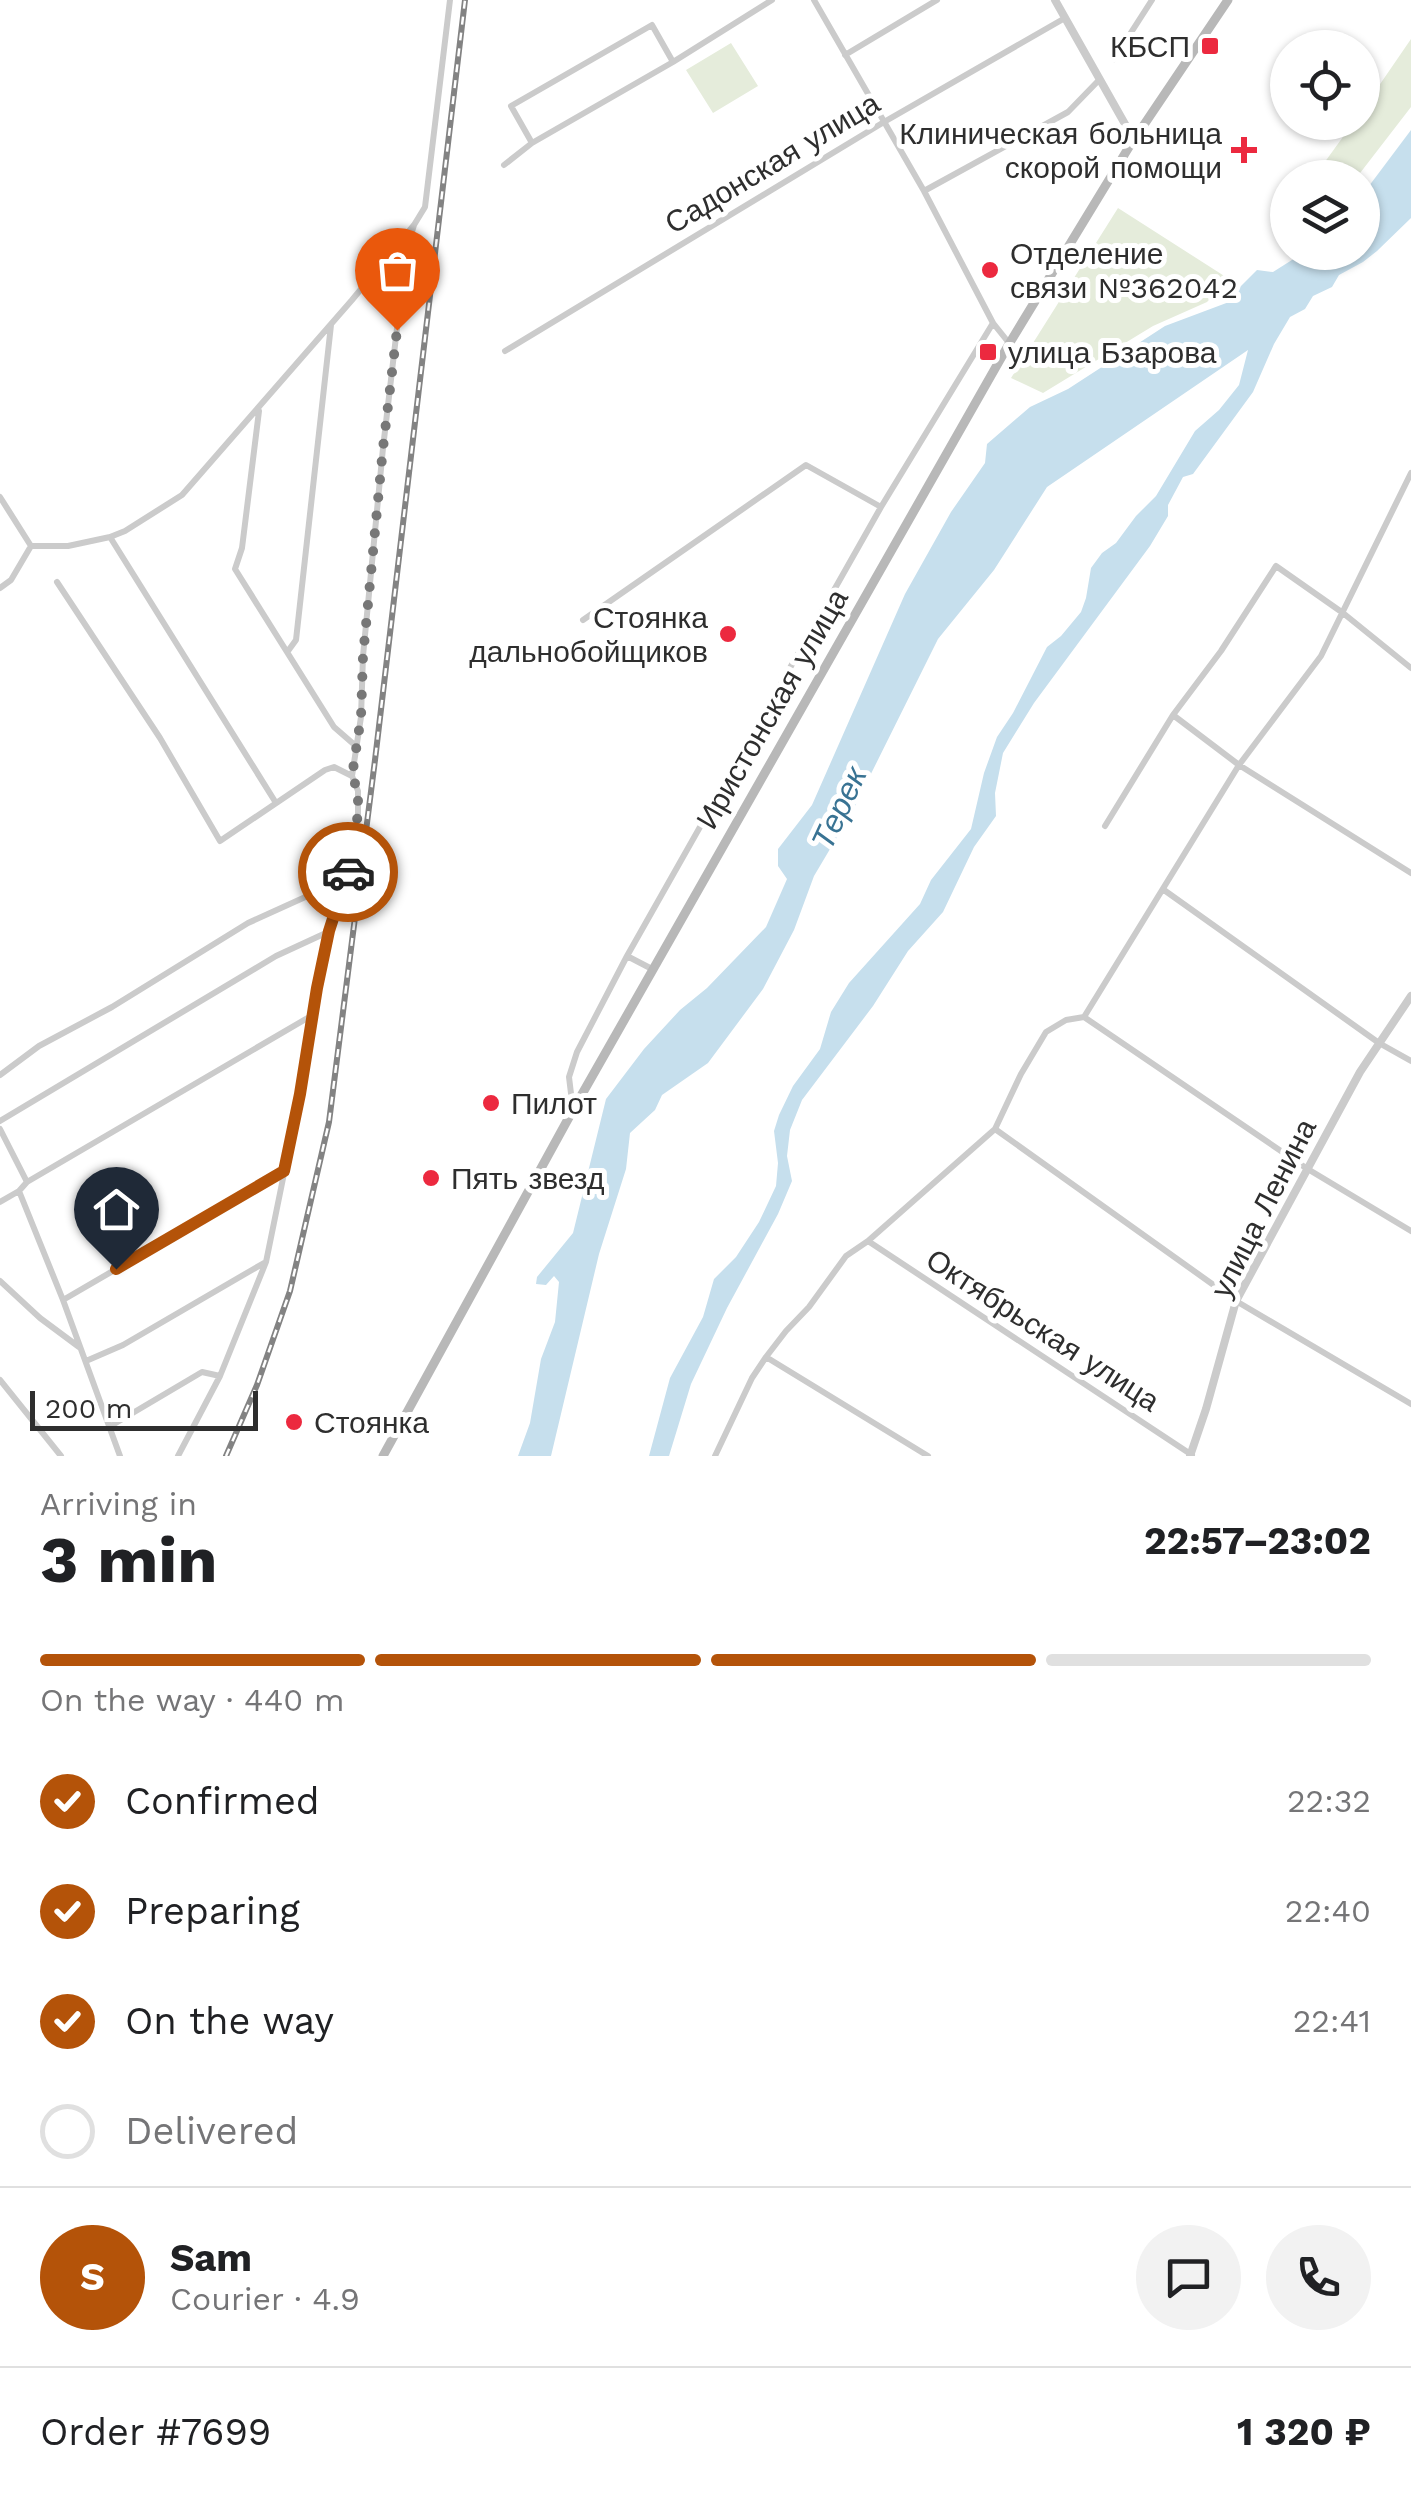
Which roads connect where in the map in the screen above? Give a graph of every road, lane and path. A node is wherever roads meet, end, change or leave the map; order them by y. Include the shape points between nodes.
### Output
1 (450, 0) edge
2 (772, 0) edge
3 (814, 0) edge
4 (937, 0) edge
5 (1054, 0) edge
6 (1152, 0) edge
7 (1228, 0) edge
8 (1065, 18) junction
9 (845, 55) junction
10 (1114, 59) dead end
11 (672, 62) junction
12 (1100, 79) junction
13 (884, 122) junction
14 (1134, 140) junction
15 (532, 143) junction
16 (504, 165) dead end
17 (924, 191) junction
18 (414, 225) junction
19 (993, 323) junction
20 (332, 324) junction
21 (1010, 344) junction
22 (505, 351) dead end
23 (259, 410) junction
24 (1411, 474) edge
25 (0, 497) edge
26 (880, 507) junction
27 (110, 537) junction
28 (31, 546) junction
29 (57, 582) dead end
30 (0, 588) edge
31 (1343, 612) junction
32 (583, 620) dead end
33 (288, 651) junction
34 (1411, 668) edge
35 (1173, 715) junction
36 (357, 748) junction
37 (1239, 765) junction
38 (352, 776) junction
39 (276, 804) junction
40 (1105, 826) dead end
41 (1411, 874) edge
42 (346, 879) junction
43 (1164, 890) junction
44 (329, 931) junction
45 (626, 956) junction
46 (652, 969) junction
47 (1411, 996) edge
48 (311, 1016) junction
49 (1084, 1017) junction
50 (1379, 1043) junction
51 (1411, 1061) edge
52 (0, 1075) edge
53 (573, 1110) junction
54 (0, 1125) edge
55 (995, 1129) junction
56 (1306, 1168) junction
57 (284, 1171) junction
58 (27, 1182) junction
59 (20, 1192) junction
60 (0, 1202) edge
61 (1411, 1232) edge
62 (868, 1241) junction
63 (266, 1262) junction
64 (0, 1282) edge
65 (63, 1300) junction
66 (1236, 1302) junction
67 (80, 1347) junction
68 (766, 1357) junction
69 (86, 1362) junction
70 (220, 1376) junction
71 (0, 1380) edge
72 (1411, 1404) edge
73 (110, 1427) junction
74 (1191, 1455) edge
75 (62, 1456) edge
76 (120, 1456) edge
77 (178, 1456) edge
78 (384, 1456) edge
79 (715, 1456) edge
80 (928, 1456) edge

1 - 18 street via 425,206
2 - 11 street
3 - 9 street
4 - 9 street
5 - 8 street
6 - 10 street
7 - 14 main road, Иристонская улица
8 - 12 street
8 - 13 street, Садонская улица
9 - 13 street
11 - 15 street
11 - 15 street via 652,25 624,40 511,106
12 - 14 street
12 - 17 street via 1068,112
13 - 17 street
13 - 22 street, Садонская улица
14 - 21 main road, Иристонская улица
15 - 16 street
17 - 19 street
18 - 20 street
18 - 36 street via 383,448
19 - 21 street
19 - 26 street
20 - 23 street
20 - 33 street via 296,640
21 - 46 main road, Иристонская улица
23 - 27 street via 182,495
23 - 33 street via 235,569
24 - 31 street
25 - 28 street
26 - 32 street via 806,465
26 - 45 street
27 - 28 street
27 - 39 street
28 - 30 street
29 - 39 street via 220,841
31 - 34 street
31 - 35 street via 1276,566
31 - 37 street via 1321,656
33 - 36 street via 334,727
35 - 37 street
35 - 40 street
36 - 38 street
37 - 41 street
37 - 43 street
38 - 39 street via 325,770
38 - 42 street via 358,814
42 - 44 street
42 - 52 street via 248,923
43 - 49 street
43 - 50 street
44 - 48 street
44 - 54 street via 276,956
45 - 46 street
45 - 53 street via 577,1052 570,1078
46 - 53 main road, Иристонская улица
47 - 50 street, улица Ленина
48 - 57 street
48 - 58 street
49 - 55 street via 1046,1032
49 - 56 street
50 - 51 street
50 - 56 street, улица Ленина
53 - 78 main road, Иристонская улица
54 - 58 street
55 - 62 street
55 - 66 street
56 - 61 street
56 - 66 street, улица Ленина
57 - 63 street
57 - 65 street
58 - 59 street
59 - 60 street
59 - 65 street
62 - 68 street via 846,1256
62 - 74 street, Октябрьская улица
63 - 69 street
63 - 70 street
64 - 67 street
65 - 67 street
66 - 72 street
66 - 74 street, улица Ленина
67 - 69 street
68 - 79 street
68 - 80 street
69 - 73 street
70 - 73 street via 202,1372
70 - 77 street
71 - 75 street
73 - 76 street

